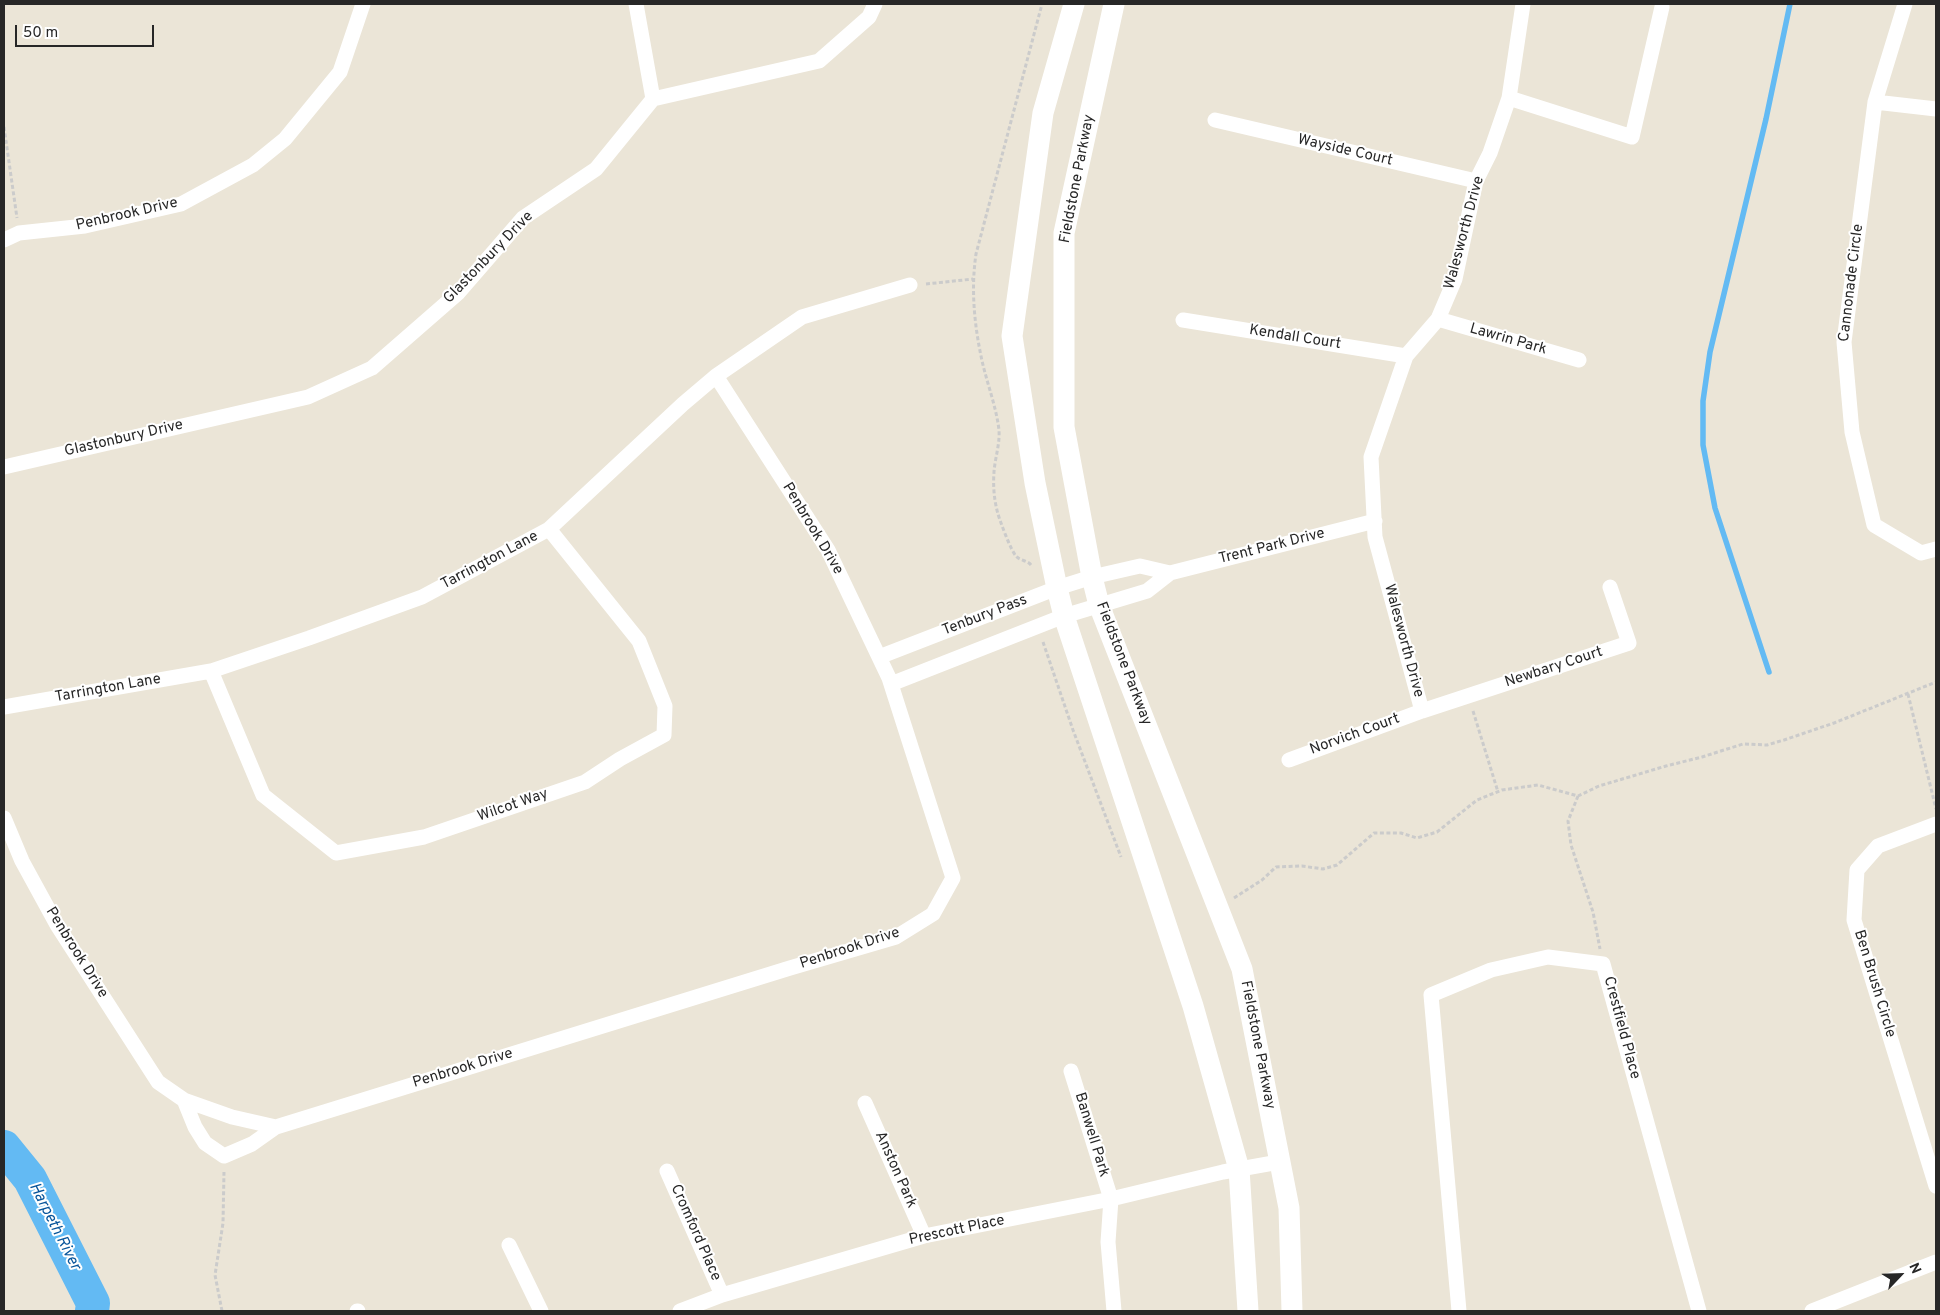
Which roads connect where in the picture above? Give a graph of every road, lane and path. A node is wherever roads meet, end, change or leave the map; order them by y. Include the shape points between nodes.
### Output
1 (364, 4) edge
2 (636, 4) edge
3 (875, 4) edge
4 (1074, 4) edge
5 (1114, 4) edge
6 (1523, 4) edge
7 (1905, 4) edge
8 (1662, 7) dead end
9 (653, 98) junction
10 (1509, 98) junction
11 (1875, 102) junction
12 (1936, 110) edge
13 (1215, 120) dead end
14 (4, 127) edge
15 (1476, 182) junction
16 (19, 233) junction
17 (4, 240) edge
18 (972, 279) dead end
19 (910, 285) joint
20 (1183, 320) dead end
21 (1438, 320) junction
22 (1406, 356) junction
23 (1579, 360) dead end
24 (716, 376) junction
25 (4, 467) edge
26 (1375, 521) junction
27 (549, 529) junction
28 (1936, 549) edge
29 (1170, 573) junction
30 (1092, 577) junction
31 (1610, 587) dead end
32 (1056, 588) junction
33 (1099, 605) junction
34 (1064, 616) junction
35 (879, 657) junction
36 (211, 671) junction
37 (1936, 682) edge
38 (890, 684) junction
39 (1908, 694) junction
40 (1469, 696) junction
41 (4, 707) edge
42 (1422, 711) junction
43 (1289, 760) dead end
44 (1498, 792) junction
45 (1578, 796) junction
46 (1936, 809) edge
47 (4, 818) edge
48 (1936, 824) edge
49 (1230, 900) dead end
50 (1603, 964) junction
51 (1072, 1071) dead end
52 (184, 1100) junction
53 (865, 1103) dead end
54 (276, 1127) junction
55 (224, 1156) junction
56 (1279, 1162) junction
57 (1238, 1169) junction
58 (667, 1171) dead end
59 (1936, 1186) edge
60 (1111, 1199) junction
61 (924, 1236) junction
62 (510, 1245) dead end
63 (1936, 1262) edge
64 (722, 1295) junction
65 (222, 1311) edge
66 (541, 1311) edge
67 (680, 1311) edge
68 (1114, 1311) edge
69 (1248, 1311) edge
70 (1292, 1311) edge
71 (1459, 1311) edge
72 (1698, 1311) edge
73 (1812, 1311) edge

1 - 16 street, Penbrook Drive via 340,72 285,139 253,165 181,204 84,226
2 - 9 street
3 - 9 street via 869,18 819,61
4 - 32 street via 1043,113 1012,336 1035,483
5 - 30 street, Fieldstone Parkway via 1064,233 1064,427
6 - 10 street, Walesworth Drive
7 - 11 street, Cannonade Circle
8 - 10 street via 1632,138
9 - 25 street, Glastonbury Drive via 596,169 524,218 458,293 372,368 308,397
10 - 15 street, Walesworth Drive
11 - 12 street
11 - 28 street, Cannonade Circle via 1844,342 1852,432 1874,525 1921,553
13 - 15 street, Wayside Court
14 - 16 path
15 - 21 street, Walesworth Drive via 1455,279
16 - 17 street, Penbrook Drive
18 - 19 path
19 - 24 street, Tarrington Lane via 802,317
20 - 22 street, Kendall Court
21 - 22 street, Walesworth Drive
21 - 23 street, Lawrin Park
22 - 26 street, Walesworth Drive via 1371,457
24 - 27 street, Tarrington Lane
24 - 35 street, Penbrook Drive via 828,550
26 - 29 street, Trent Park Drive
26 - 42 street, Walesworth Drive via 1375,537
27 - 36 street, Tarrington Lane via 422,597
27 - 36 street, Wilcot Way via 639,641 665,706 664,735 620,758 585,782 424,837 336,853 263,795
29 - 30 street, Trent Park Drive via 1140,566
29 - 33 street, Trent Park Drive via 1147,591
30 - 32 street, Tenbury Pass
30 - 33 street, Fieldstone Parkway
31 - 40 street, Newbary Court via 1629,643
32 - 34 street
32 - 35 street, Tenbury Pass
33 - 34 street, Tenbury Pass
33 - 56 street, Fieldstone Parkway via 1242,969
34 - 38 street, Tenbury Pass
34 - 57 street via 1193,1006
35 - 38 street, Penbrook Drive
36 - 41 street, Tarrington Lane
37 - 39 path
38 - 54 street, Penbrook Drive via 953,878 933,914 896,937
39 - 45 path via 1784,740 1767,745 1743,744 1599,786
39 - 46 path
40 - 42 street, Newbary Court
40 - 44 path
42 - 43 street, Norvich Court
44 - 45 path via 1538,785
44 - 49 path via 1477,800 1437,832 1417,838 1401,833 1374,832 1337,864 1323,869 1276,866 1262,880
45 - 50 path via 1568,821 1571,844 1593,912
47 - 52 street, Penbrook Drive via 22,861 57,924 158,1082
48 - 59 street, Ben Brush Circle via 1878,846 1858,870 1854,920
50 - 71 street, Crestfield Place via 1548,958 1491,970 1431,994
50 - 72 street, Crestfield Place
51 - 60 street, Banwell Park
52 - 54 street, Penbrook Drive via 232,1118
52 - 55 street via 205,1143
53 - 61 street, Anston Park
54 - 55 street, Penbrook Drive via 252,1144
55 - 65 path via 223,1222 215,1275
56 - 57 street, Prescott Place
56 - 70 street, Fieldstone Parkway via 1288,1208
57 - 60 street, Prescott Place
57 - 69 street
58 - 64 street, Cromford Place
60 - 61 street, Prescott Place
60 - 68 street via 1108,1242
61 - 64 street, Prescott Place
62 - 66 street
63 - 73 street
64 - 67 street, Prescott Place

